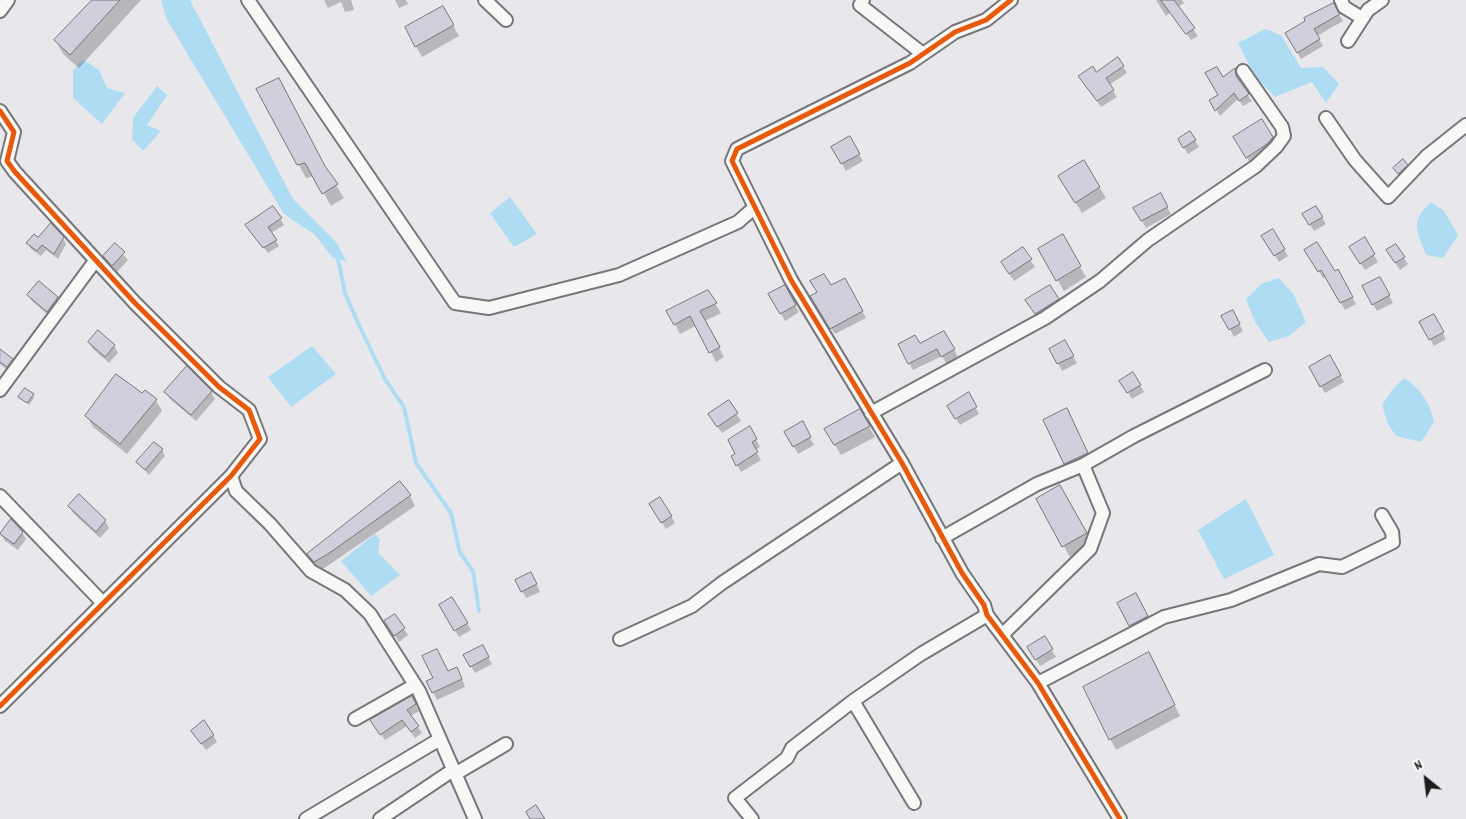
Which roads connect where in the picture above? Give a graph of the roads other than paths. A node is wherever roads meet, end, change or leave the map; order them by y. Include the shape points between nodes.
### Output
1 (8, 0) edge
2 (248, 0) edge
3 (485, 0) edge
4 (863, 0) edge
5 (1011, 0) edge
6 (1341, 0) edge
7 (1382, 0) edge
8 (0, 11) edge
9 (1362, 18) junction
10 (506, 20) dead end
11 (1348, 41) dead end
12 (923, 54) junction
13 (1243, 71) dead end
14 (0, 111) edge
15 (1326, 118) dead end
16 (1466, 125) edge
17 (755, 207) junction
18 (95, 260) junction
19 (1265, 370) dead end
20 (0, 390) edge
21 (871, 413) junction
22 (902, 463) junction
23 (1083, 465) junction
24 (231, 476) junction
25 (0, 496) edge
26 (1382, 516) dead end
27 (942, 538) junction
28 (102, 602) junction
29 (987, 615) junction
30 (1002, 635) junction
31 (620, 639) dead end
32 (1038, 683) junction
33 (415, 685) junction
34 (853, 701) junction
35 (0, 706) edge
36 (355, 719) dead end
37 (440, 739) junction
38 (506, 744) dead end
39 (454, 772) junction
40 (914, 803) dead end
41 (306, 819) edge
42 (380, 819) edge
43 (475, 819) edge
44 (752, 819) edge
45 (1120, 819) edge

1 - 8 street
2 - 17 street via 455,303 489,308 619,275 738,222
3 - 10 street
4 - 12 street via 860,5
5 - 12 street via 986,20 955,32
6 - 9 street via 1344,7
7 - 9 street
9 - 11 street
12 - 17 street via 737,149 732,161
13 - 21 street via 1282,127 1284,136 1256,166 1148,240 1100,281 1045,318
14 - 18 street via 14,132 7,162
15 - 16 street via 1355,160 1388,197 1427,156
17 - 21 street via 791,280
18 - 20 street
18 - 24 street via 219,388 249,410 260,439
19 - 23 street
21 - 22 street
22 - 27 street
22 - 31 street via 692,606
23 - 27 street via 1037,484
23 - 30 street via 1103,514 1090,549
24 - 28 street
24 - 33 street via 236,491 311,571 345,590 370,614
25 - 28 street
26 - 32 street via 1392,532 1393,542 1342,566 1319,564 1231,600 1164,617
27 - 29 street
28 - 35 street
29 - 30 street
29 - 34 street via 921,654
30 - 32 street
32 - 45 street
33 - 36 street
33 - 37 street
34 - 40 street
34 - 44 street via 792,748 788,758 735,798
37 - 39 street
37 - 41 street
38 - 39 street
39 - 42 street
39 - 43 street

